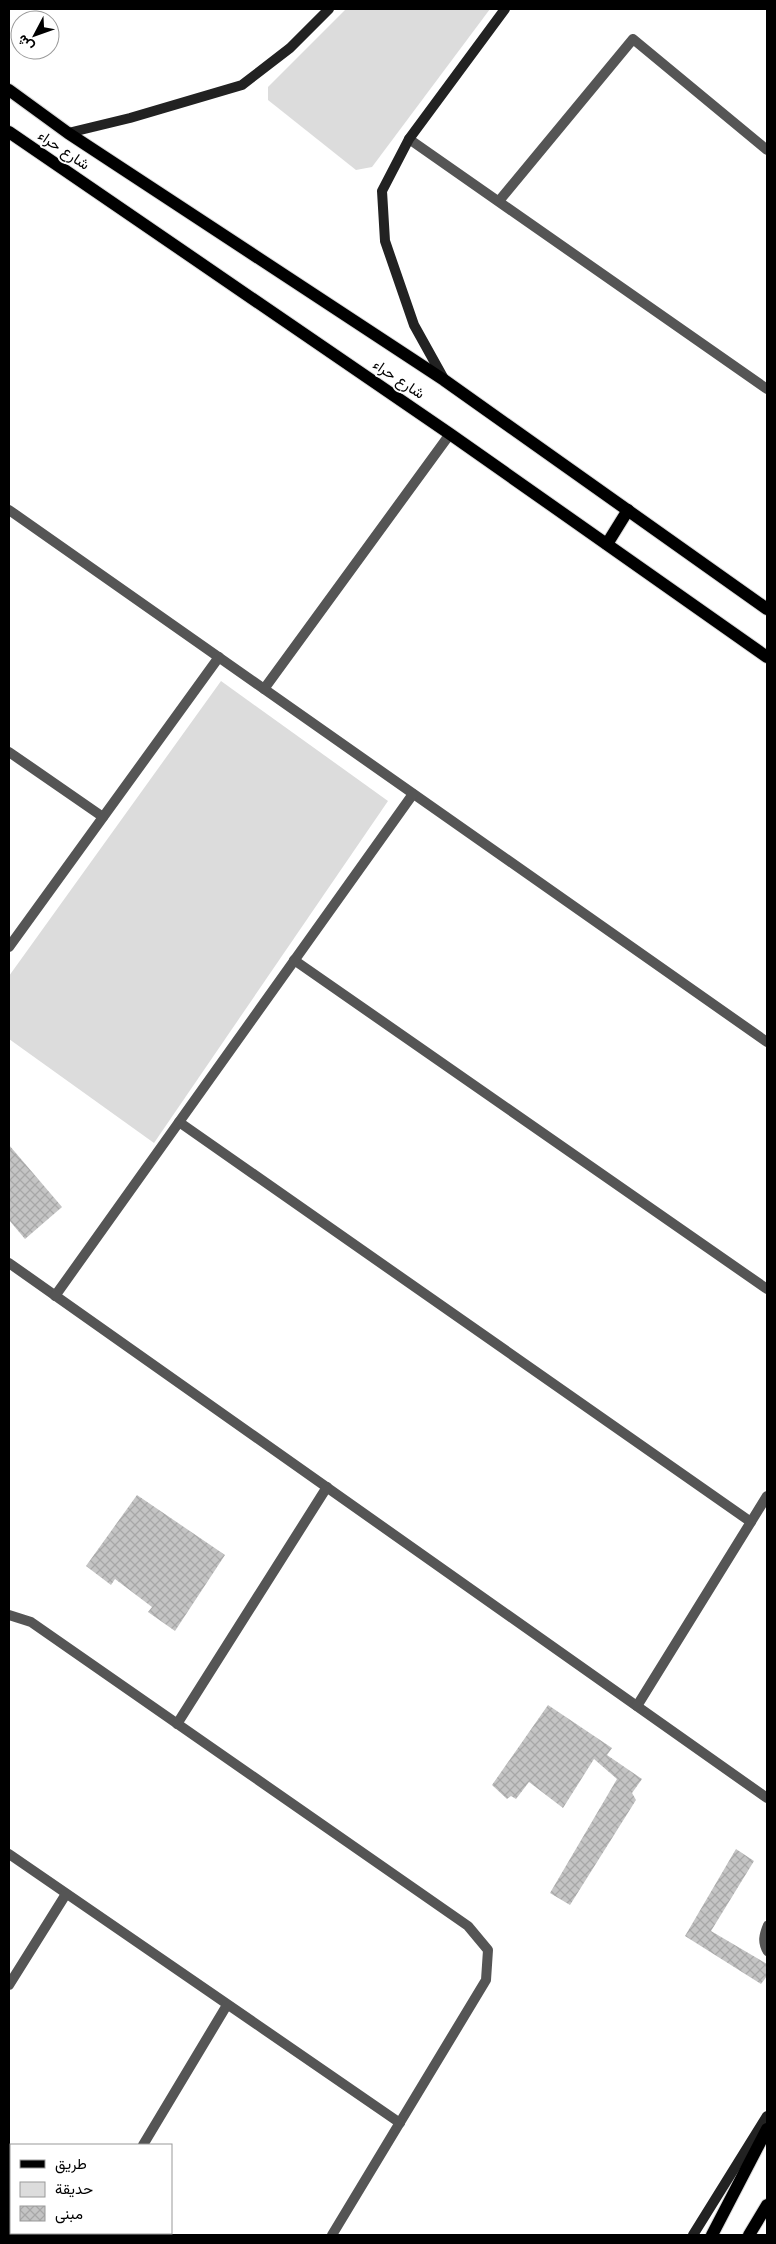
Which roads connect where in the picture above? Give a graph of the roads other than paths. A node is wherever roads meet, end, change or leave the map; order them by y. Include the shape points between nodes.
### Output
1 (329, 9) edge
2 (505, 9) edge
3 (9, 90) edge
4 (9, 132) edge
5 (68, 133) junction
6 (409, 139) junction
7 (767, 150) edge
8 (499, 201) junction
9 (444, 380) junction
10 (767, 389) edge
11 (450, 434) junction
12 (9, 510) edge
13 (628, 510) junction
14 (607, 544) junction
15 (767, 608) edge
16 (218, 657) junction
17 (767, 657) edge
18 (264, 689) junction
19 (9, 752) edge
20 (413, 794) junction
21 (103, 817) junction
22 (9, 947) edge
23 (294, 960) junction
24 (767, 1042) edge
25 (179, 1122) junction
26 (9, 1263) edge
27 (767, 1289) edge
28 (55, 1296) junction
29 (327, 1487) junction
30 (767, 1496) edge
31 (751, 1522) junction
32 (9, 1615) edge
33 (636, 1706) junction
34 (177, 1724) junction
35 (767, 1798) edge
36 (9, 1854) edge
37 (66, 1894) junction
38 (767, 1925) edge
39 (767, 1952) edge
40 (9, 1985) edge
41 (227, 2005) junction
42 (767, 2116) edge
43 (400, 2123) junction
44 (767, 2129) edge
45 (143, 2144) edge
46 (767, 2204) edge
47 (332, 2235) edge
48 (693, 2235) edge
49 (712, 2235) edge
50 (749, 2235) edge

1 - 5 street via 290,48 242,86
2 - 6 street
3 - 5 main road, شارع حراء
4 - 11 main road, شارع حراء
5 - 9 main road, شارع حراء
6 - 8 street
6 - 9 street via 382,191 385,241 414,325
7 - 8 street via 632,39
8 - 10 street
9 - 13 main road, شارع حراء
11 - 14 main road, شارع حراء
11 - 18 street
12 - 16 street
13 - 14 main road
13 - 15 main road, شارع حراء
14 - 17 main road, شارع حراء
16 - 18 street
16 - 21 street
18 - 20 street
19 - 21 street
20 - 23 street
20 - 24 street
21 - 22 street
23 - 25 street
23 - 27 street
25 - 28 street
25 - 31 street
26 - 28 street
28 - 29 street
29 - 33 street
29 - 34 street
30 - 31 street
31 - 33 street
32 - 34 street via 31,1622
33 - 35 street
34 - 43 street via 468,1926 488,1950 486,1980
36 - 37 street
37 - 40 street
37 - 41 street
38 - 39 lane via 762,1936
41 - 43 street
41 - 45 street
42 - 48 street
43 - 47 street
44 - 49 main road
46 - 50 main road

